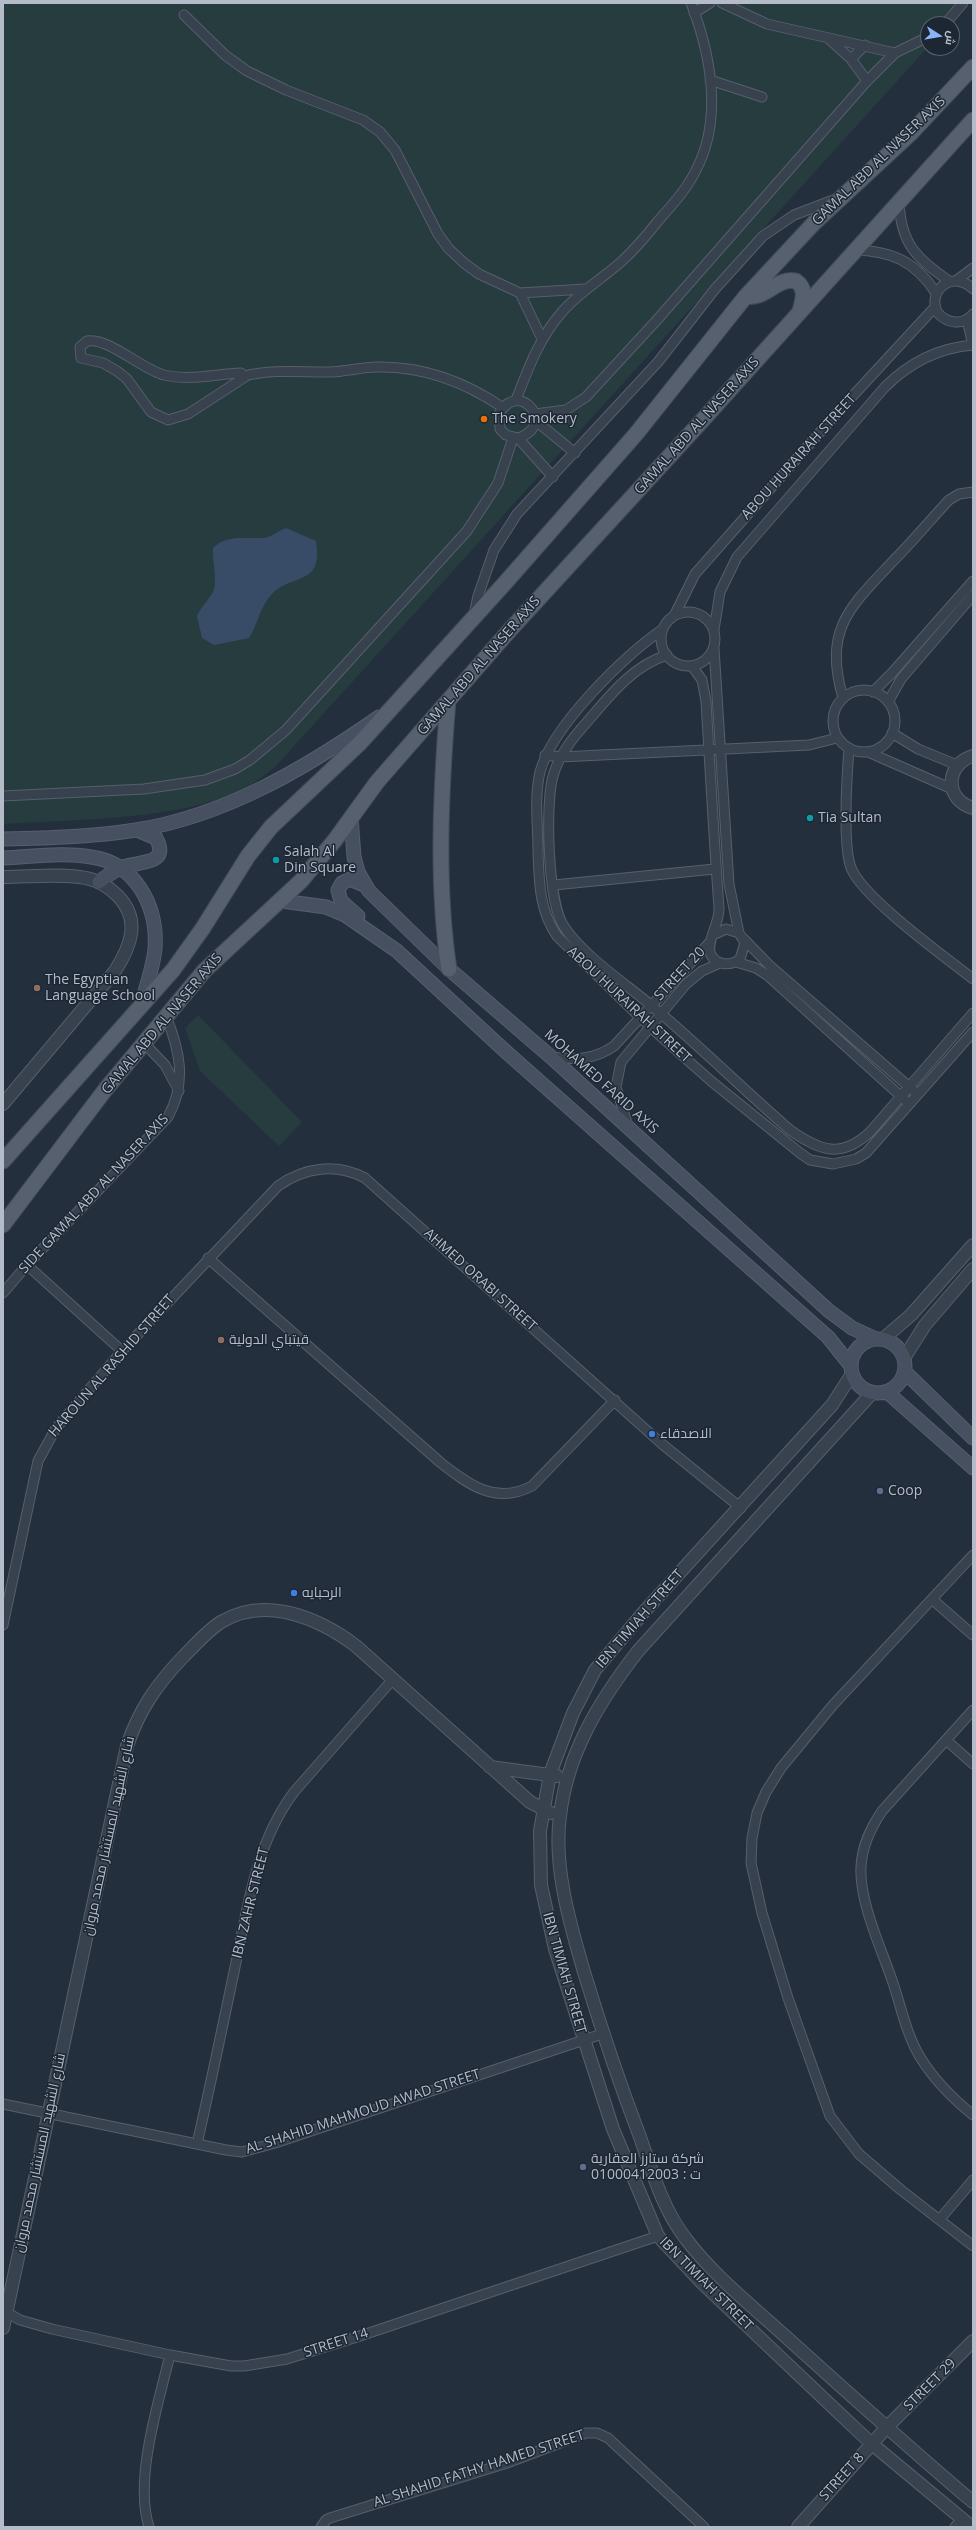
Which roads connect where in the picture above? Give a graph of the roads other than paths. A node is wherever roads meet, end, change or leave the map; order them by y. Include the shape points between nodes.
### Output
1 (691, 3) edge
2 (710, 3) edge
3 (722, 3) edge
4 (963, 3) edge
5 (694, 12) junction
6 (184, 15) dead end
7 (952, 16) edge
8 (830, 40) junction
9 (920, 40) edge
10 (865, 45) junction
11 (895, 53) junction
12 (851, 60) junction
13 (973, 67) edge
14 (710, 80) junction
15 (867, 81) junction
16 (762, 98) dead end
17 (973, 120) edge
18 (841, 198) junction
19 (899, 202) junction
20 (854, 250) junction
21 (973, 268) edge
22 (953, 280) junction
23 (585, 289) junction
24 (973, 289) edge
25 (520, 293) junction
26 (936, 294) junction
27 (746, 296) junction
28 (935, 307) junction
29 (800, 312) junction
30 (970, 317) edge
31 (542, 339) junction
32 (973, 345) edge
33 (244, 376) junction
34 (516, 400) junction
35 (502, 407) junction
36 (535, 418) junction
37 (515, 438) junction
38 (575, 452) junction
39 (553, 477) junction
40 (973, 492) edge
41 (973, 581) edge
42 (973, 595) edge
43 (474, 616) junction
44 (674, 616) junction
45 (663, 629) junction
46 (714, 630) junction
47 (714, 648) junction
48 (667, 655) junction
49 (692, 666) junction
50 (873, 692) junction
51 (843, 698) junction
52 (448, 701) junction
53 (888, 702) junction
54 (392, 708) junction
55 (892, 733) junction
56 (837, 738) junction
57 (849, 749) junction
58 (721, 750) junction
59 (973, 750) edge
60 (709, 751) junction
61 (868, 752) junction
62 (545, 755) junction
63 (560, 757) junction
64 (965, 760) edge
65 (952, 788) junction
66 (3, 796) edge
67 (969, 806) edge
68 (973, 816) edge
69 (352, 817) junction
70 (137, 830) junction
71 (3, 839) edge
72 (3, 858) edge
73 (120, 868) junction
74 (715, 869) junction
75 (3, 877) edge
76 (99, 882) junction
77 (364, 885) junction
78 (554, 885) junction
79 (282, 901) junction
80 (364, 928) junction
81 (741, 936) junction
82 (712, 938) junction
83 (736, 962) junction
84 (720, 963) junction
85 (449, 969) junction
86 (973, 979) edge
87 (141, 1005) junction
88 (651, 1005) junction
89 (661, 1013) junction
90 (973, 1013) edge
91 (166, 1016) junction
92 (640, 1017) junction
93 (649, 1026) junction
94 (973, 1032) edge
95 (144, 1043) junction
96 (551, 1057) junction
97 (909, 1087) junction
98 (179, 1091) junction
99 (918, 1094) junction
100 (901, 1096) junction
101 (3, 1104) edge
102 (909, 1104) junction
103 (628, 1127) junction
104 (3, 1161) edge
105 (3, 1225) edge
106 (973, 1245) edge
107 (208, 1258) junction
108 (27, 1265) junction
109 (973, 1269) edge
110 (3, 1293) edge
111 (879, 1339) junction
112 (122, 1351) junction
113 (904, 1358) junction
114 (852, 1370) junction
115 (905, 1372) junction
116 (887, 1392) junction
117 (872, 1393) junction
118 (615, 1400) junction
119 (970, 1431) edge
120 (973, 1468) edge
121 (741, 1508) junction
122 (973, 1555) edge
123 (933, 1600) junction
124 (3, 1625) edge
125 (973, 1635) edge
126 (394, 1679) junction
127 (973, 1710) edge
128 (946, 1740) junction
129 (973, 1764) edge
130 (489, 1767) junction
131 (550, 1774) junction
132 (567, 1778) junction
133 (543, 1810) junction
134 (560, 1816) junction
135 (602, 2034) junction
136 (584, 2040) junction
137 (3, 2104) edge
138 (49, 2114) junction
139 (973, 2115) edge
140 (197, 2144) junction
141 (973, 2180) edge
142 (667, 2206) junction
143 (648, 2215) junction
144 (940, 2219) junction
145 (680, 2231) junction
146 (660, 2239) junction
147 (973, 2246) edge
148 (4, 2310) edge
149 (3, 2328) edge
150 (973, 2341) edge
151 (170, 2355) junction
152 (886, 2428) junction
153 (872, 2444) junction
154 (973, 2502) edge
155 (959, 2523) edge
156 (149, 2527) edge
157 (322, 2527) edge
158 (704, 2527) edge
159 (798, 2527) edge
160 (972, 2527) edge

1 - 5 street
2 - 5 street
3 - 8 street via 767,24
4 - 7 street
5 - 14 street
6 - 25 street via 225,55 247,71 286,90 363,120 380,132 395,150 428,218 449,249 479,274
8 - 10 street
8 - 12 street
9 - 11 street
10 - 11 street
10 - 12 street
11 - 15 street
12 - 15 street
13 - 18 main road, GAMAL ABD AL NASER AXIS via 911,133
14 - 16 street
14 - 23 street via 710,130 702,157 690,182 634,249
15 - 36 street via 586,397 566,410
17 - 19 main road, GAMAL ABD AL NASER AXIS
18 - 27 main road, GAMAL ABD AL NASER AXIS via 809,228
18 - 38 street via 794,215 763,236 715,289 658,362
19 - 20 main road, GAMAL ABD AL NASER AXIS
19 - 22 street via 902,227 910,248 923,262
20 - 26 street via 883,252 904,260 925,278
20 - 29 main road, GAMAL ABD AL NASER AXIS
21 - 22 street
22 - 24 street via 969,284
22 - 26 street via 939,288
23 - 25 street
23 - 31 street via 562,312
25 - 31 street
26 - 28 street
27 - 29 main road via 759,296 782,282 796,281 803,287 804,293
27 - 43 main road, GAMAL ABD AL NASER AXIS via 636,434
28 - 30 street via 945,320 956,323
28 - 44 street, ABOU HURAIRAH STREET via 837,413 695,574
29 - 52 main road, GAMAL ABD AL NASER AXIS via 509,630
30 - 32 street
31 - 34 street
32 - 46 street, ABOU HURAIRAH STREET via 945,350 919,360 885,387 737,557 720,592
33 - 33 street via 241,373 190,378 159,374 92,341 84,342 79,349 84,360 103,363 117,371 127,379 151,412 168,420 188,414 242,380
33 - 35 street via 278,371 335,372 365,368 398,368 453,380 474,389
34 - 35 street
34 - 36 street via 531,407
35 - 37 street via 498,422 500,429
36 - 37 street via 530,432
36 - 38 street
37 - 39 street
37 - 66 street via 498,483 467,531 286,730 262,752 235,769 188,783 144,789
38 - 39 street
39 - 43 street via 516,514 502,534 485,572
40 - 51 street via 959,494 949,500 849,611 839,634 835,659 836,674
41 - 50 street
42 - 53 street via 907,672
43 - 54 main road, GAMAL ABD AL NASER AXIS
44 - 45 street
44 - 46 street via 681,613 697,613 710,623
45 - 48 street via 662,643
45 - 62 street, ABOU HURAIRAH STREET via 620,664 561,732
46 - 47 street
47 - 49 street via 705,660
47 - 58 street
48 - 49 street via 678,663
48 - 63 street, ABOU HURAIRAH STREET via 633,672
49 - 60 street via 705,689
50 - 51 street via 857,691
50 - 53 street
51 - 56 street via 833,717
52 - 69 main road, GAMAL ABD AL NASER AXIS via 377,782
52 - 85 main road via 442,860
53 - 55 street via 894,717
54 - 70 main road via 317,758 262,788 202,813
54 - 87 main road, GAMAL ABD AL NASER AXIS via 360,743 260,840 188,951
55 - 61 street via 883,746
55 - 64 street via 918,749
56 - 57 street
56 - 58 street via 809,745
57 - 61 street
57 - 86 street via 846,791 851,869 882,904
58 - 60 street
58 - 81 street via 730,891
59 - 64 street
60 - 63 street
60 - 74 street
61 - 65 street
62 - 63 street
62 - 92 street, ABOU HURAIRAH STREET via 537,794 539,878 549,924 566,947
63 - 78 street, ABOU HURAIRAH STREET via 553,776 549,805
64 - 65 street via 952,773
65 - 67 street via 955,795
67 - 68 street
69 - 77 main road, MOHAMED FARID AXIS via 354,857
69 - 79 main road, GAMAL ABD AL NASER AXIS via 315,865
70 - 71 main road via 78,836
70 - 73 main road via 156,838 159,846 157,854 149,863
72 - 73 main road via 90,856
73 - 76 main road
73 - 87 main road via 134,878 143,890 154,921 154,950
74 - 78 street
74 - 82 street via 719,909
75 - 76 street via 77,877
76 - 101 street via 114,892 129,911 132,928 128,948 110,976
77 - 80 main road via 354,880 346,880 339,886 337,894 341,901 359,916
77 - 85 main road, MOHAMED FARID AXIS
78 - 88 street, ABOU HURAIRAH STREET via 558,914 569,934
79 - 80 main road via 326,907 345,915
79 - 91 main road, GAMAL ABD AL NASER AXIS via 214,960
80 - 114 main road via 397,951 504,1050 824,1333
81 - 82 street via 726,929
81 - 83 street via 745,949
81 - 97 street via 770,966
82 - 84 street via 711,954
82 - 88 street, STREET 20
83 - 84 street
83 - 100 street via 756,968 767,975
84 - 89 street, STREET 20 via 694,977
85 - 96 main road, MOHAMED FARID AXIS
87 - 104 main road, GAMAL ABD AL NASER AXIS
88 - 89 street, ABOU HURAIRAH STREET
88 - 92 street, STREET 20
89 - 93 street, STREET 20
89 - 100 street, ABOU HURAIRAH STREET via 785,1125 814,1145 838,1150 861,1140
90 - 97 street, ABOU HURAIRAH STREET
91 - 95 main road, GAMAL ABD AL NASER AXIS
91 - 98 street, SIDE GAMAL ABD AL NASER AXIS via 174,1035 180,1062
92 - 93 street, ABOU HURAIRAH STREET
92 - 96 street, STREET 20 via 617,1043 600,1055 577,1060
93 - 102 street, ABOU HURAIRAH STREET via 710,1081 800,1154 821,1163 844,1163 866,1153
93 - 103 street, STREET 20 via 626,1054 618,1070 617,1096
94 - 99 street, ABOU HURAIRAH STREET
95 - 98 street via 165,1065
95 - 105 main road, GAMAL ABD AL NASER AXIS
96 - 103 main road, MOHAMED FARID AXIS
97 - 99 street
97 - 100 street, ABOU HURAIRAH STREET
98 - 108 street, SIDE GAMAL ABD AL NASER AXIS via 168,1117
99 - 102 street, ABOU HURAIRAH STREET
100 - 102 street
103 - 111 main road, MOHAMED FARID AXIS via 829,1311 852,1328
106 - 111 street via 911,1315
107 - 112 street, HAROUN AL RASHID STREET
107 - 118 street, AHMED ORABI STREET via 278,1186 290,1178 322,1169 343,1169 353,1172 365,1178 408,1214
107 - 118 street via 441,1463 482,1491 504,1494 532,1486
108 - 110 street, SIDE GAMAL ABD AL NASER AXIS
108 - 112 street
109 - 113 street via 925,1325
111 - 113 main road via 896,1346
111 - 114 main road via 861,1345 856,1351
112 - 124 street, HAROUN AL RASHID STREET via 56,1428 42,1449
113 - 115 main road
114 - 117 main road via 860,1386
114 - 121 street, IBN TIMIAH STREET via 832,1405
115 - 116 main road via 901,1381
115 - 119 main road
116 - 117 main road
116 - 120 main road
117 - 132 street, IBN TIMIAH STREET via 633,1657 589,1722
118 - 121 street, AHMED ORABI STREET via 687,1465
121 - 131 street, IBN TIMIAH STREET via 595,1670 573,1713
122 - 123 street
123 - 125 street
123 - 144 street via 833,1705 781,1768 757,1813 751,1863 757,1894 786,1991 830,2116 859,2154
126 - 130 street, شارع الشهيد المستشار محمد مروان
126 - 138 street, شارع الشهيد المستشار محمد مروان via 356,1646 324,1625 288,1613 262,1610 236,1615 220,1623 160,1682 142,1709 127,1746
126 - 140 street, IBN ZAHR STREET via 294,1792 281,1810 263,1847
127 - 128 street
128 - 129 street
128 - 139 street via 869,1829 861,1868 862,1889 911,2038 933,2076 954,2100
130 - 131 street
130 - 133 street, شارع الشهيد المستشار محمد مروان
131 - 132 street
131 - 133 street, IBN TIMIAH STREET
132 - 134 street, IBN TIMIAH STREET
133 - 134 street, شارع الشهيد المستشار محمد مروان
133 - 136 street, IBN TIMIAH STREET via 540,1845 541,1885 555,1949
134 - 135 street, IBN TIMIAH STREET via 560,1854 569,1920
135 - 136 street, AL SHAHID MAHMOUD AWAD STREET
135 - 142 street, IBN TIMIAH STREET
136 - 140 street, AL SHAHID MAHMOUD AWAD STREET via 260,2148 242,2152
136 - 143 street, IBN TIMIAH STREET via 613,2129
137 - 138 street, AL SHAHID MAHMOUD AWAD STREET
138 - 140 street, AL SHAHID MAHMOUD AWAD STREET
138 - 148 street, شارع الشهيد المستشار محمد مروان
141 - 144 street
142 - 143 street
142 - 145 street, IBN TIMIAH STREET
143 - 146 street, IBN TIMIAH STREET
144 - 147 street
145 - 146 street
145 - 152 street, IBN TIMIAH STREET via 720,2277
146 - 151 street, STREET 14 via 287,2359 231,2366
146 - 153 street, IBN TIMIAH STREET via 702,2283
148 - 149 street, شارع الشهيد المستشار محمد مروان
148 - 151 street, STREET 14 via 20,2320
150 - 152 street, STREET 29
151 - 156 street via 143,2481 144,2506
152 - 153 street, STREET 8
152 - 154 street, IBN TIMIAH STREET
153 - 155 street, IBN TIMIAH STREET
153 - 159 street, STREET 8
155 - 160 street, IBN TIMIAH STREET
157 - 158 street, AL SHAHID FATHY HAMED STREET via 330,2518 508,2463 591,2432 608,2438

